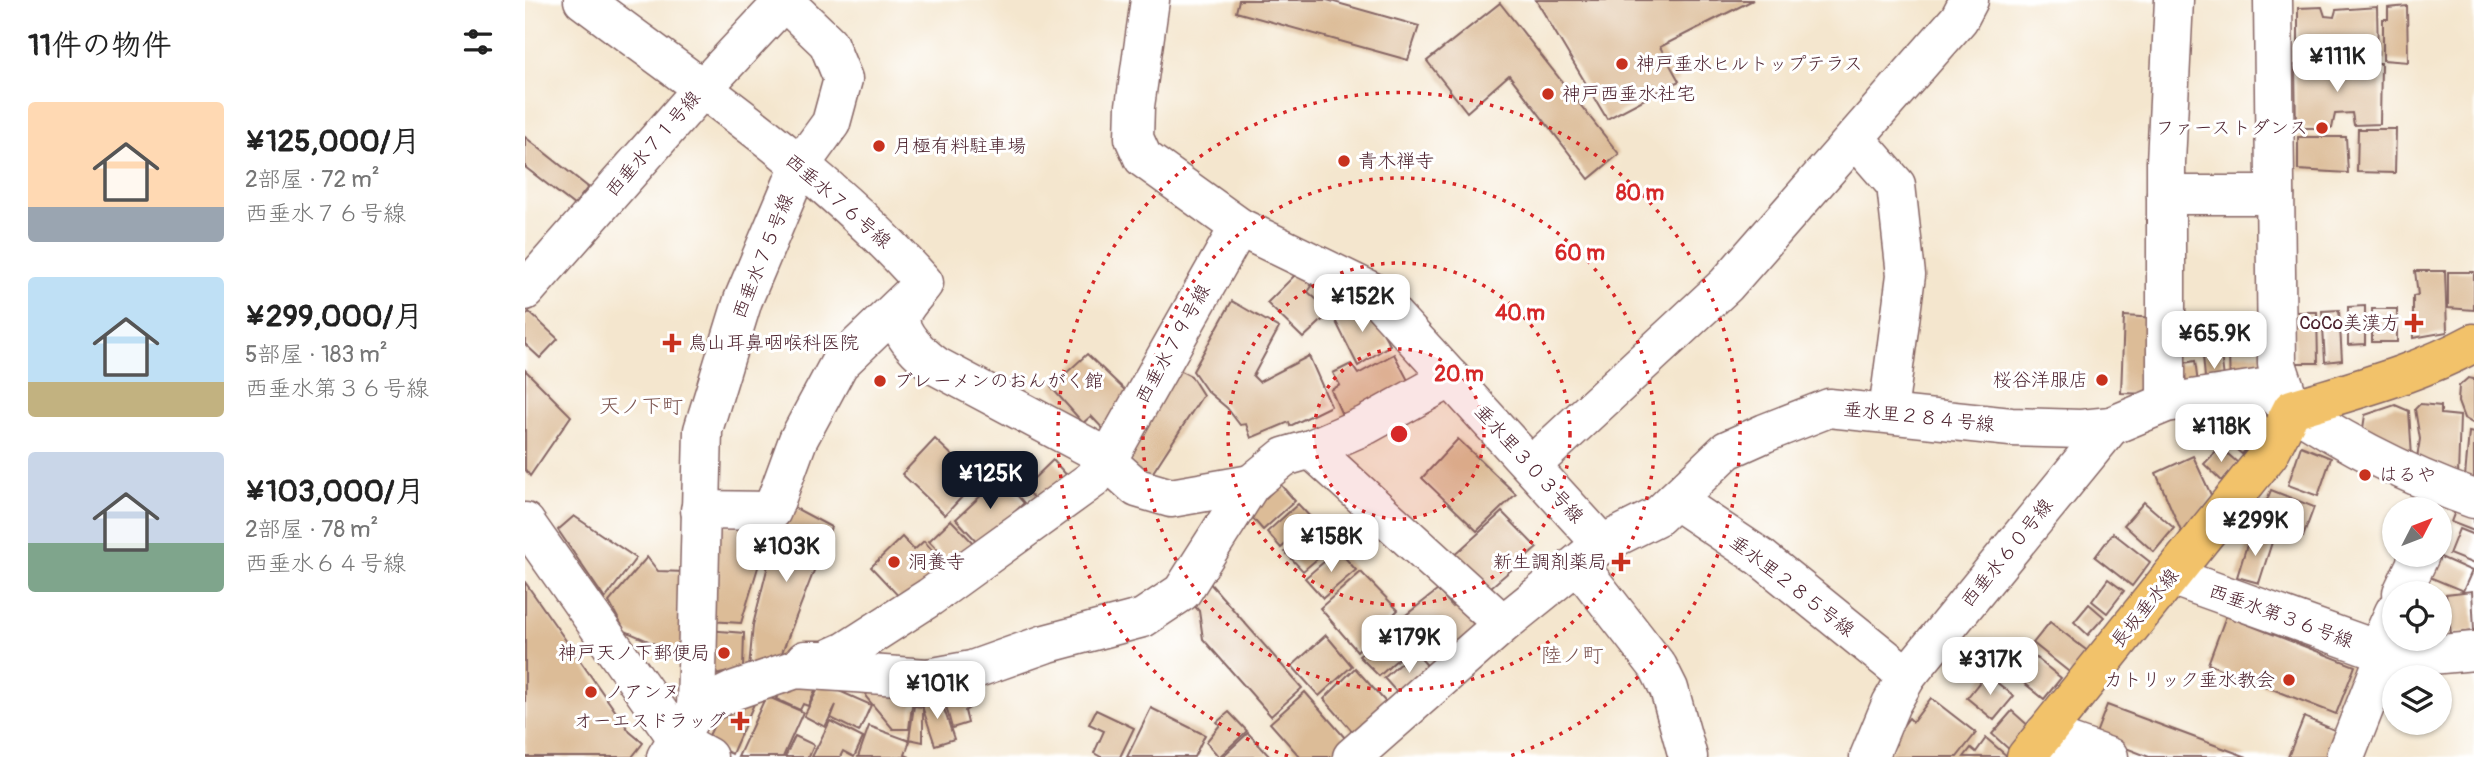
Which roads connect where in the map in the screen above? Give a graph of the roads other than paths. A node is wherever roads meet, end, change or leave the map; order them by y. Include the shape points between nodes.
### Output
1 (583, 0) edge
2 (784, 0) edge
3 (1150, 0) edge
4 (1969, 0) edge
5 (2174, 0) edge
6 (2273, 0) edge
7 (702, 89) junction
8 (1855, 138) junction
9 (799, 166) junction
10 (2166, 195) junction
11 (2275, 195) junction
12 (1238, 227) junction
13 (924, 283) junction
14 (525, 291) edge
15 (2474, 343) edge
16 (1451, 378) junction
17 (2166, 403) junction
18 (2292, 409) junction
19 (1888, 412) junction
20 (2111, 426) junction
21 (1311, 449) junction
22 (1107, 461) junction
23 (1532, 466) junction
24 (1251, 484) junction
25 (1675, 499) junction
26 (2454, 500) edge
27 (700, 510) junction
28 (525, 522) edge
29 (1590, 554) junction
30 (2171, 576) junction
31 (1503, 624) junction
32 (2382, 649) edge
33 (2474, 651) edge
34 (2381, 652) junction
35 (796, 669) junction
36 (1907, 676) junction
37 (687, 741) edge
38 (2035, 745) edge
39 (1352, 757) edge
40 (1688, 757) edge
41 (1869, 757) edge
42 (2109, 757) edge
43 (2345, 757) edge

1 - 7 street, 西垂水７６号線
2 - 7 street, 西垂水７１号線
2 - 9 street, 西垂水７５号線 via 828,43 843,79 831,123
3 - 12 street via 1134,138 1143,158
4 - 8 street via 1959,19
5 - 10 street
6 - 11 street
7 - 9 street, 西垂水７６号線
7 - 14 street, 西垂水７１号線
8 - 19 street via 1896,185 1906,275
8 - 23 street via 1726,285
9 - 13 street, 西垂水７６号線 via 884,238
9 - 27 street, 西垂水７５号線 via 743,300 703,430
10 - 11 street
10 - 17 street
11 - 18 street via 2277,363
12 - 16 street, 垂水里３０３号線 via 1371,291
12 - 22 street, 西垂水７９号線
13 - 22 street via 901,316 902,326 920,353
13 - 27 street via 839,364 799,440 772,510
15 - 18 main road via 2386,381
16 - 21 street
16 - 23 street, 垂水里３０３号線
17 - 18 street via 2263,388
17 - 20 street
18 - 26 street
18 - 30 main road, 長坂垂水線 via 2269,454
19 - 20 street, 垂水里２８４号線 via 2011,427
19 - 25 street, 垂水里２８４号線 via 1829,408 1765,433 1727,450
20 - 36 street, 西垂水６０号線
21 - 24 street via 1284,457
21 - 31 street
22 - 24 street via 1137,488 1171,498
22 - 35 street, 西垂水７９号線 via 1093,479 930,597 846,651 826,660 803,660
23 - 29 street, 垂水里３０３号線
24 - 35 street via 1182,592 1143,618 1045,644 972,670 928,678
25 - 29 street, 垂水里２８４号線 via 1658,516
25 - 36 street, 垂水里２８５号線 via 1760,557
27 - 37 street, 西垂水７５号線
28 - 37 street
29 - 31 street, 垂水里２８４号線
29 - 40 street, 垂水里３０３号線 via 1669,689
30 - 34 street, 西垂水第３６号線
30 - 38 main road, 長坂垂水線
31 - 39 street, 垂水里２８４号線
32 - 34 street
33 - 34 street, 西垂水第３６号線 via 2409,656
34 - 43 street
35 - 37 street, 西垂水７９号線 via 735,690
36 - 41 street, 西垂水６０号線
38 - 42 street

